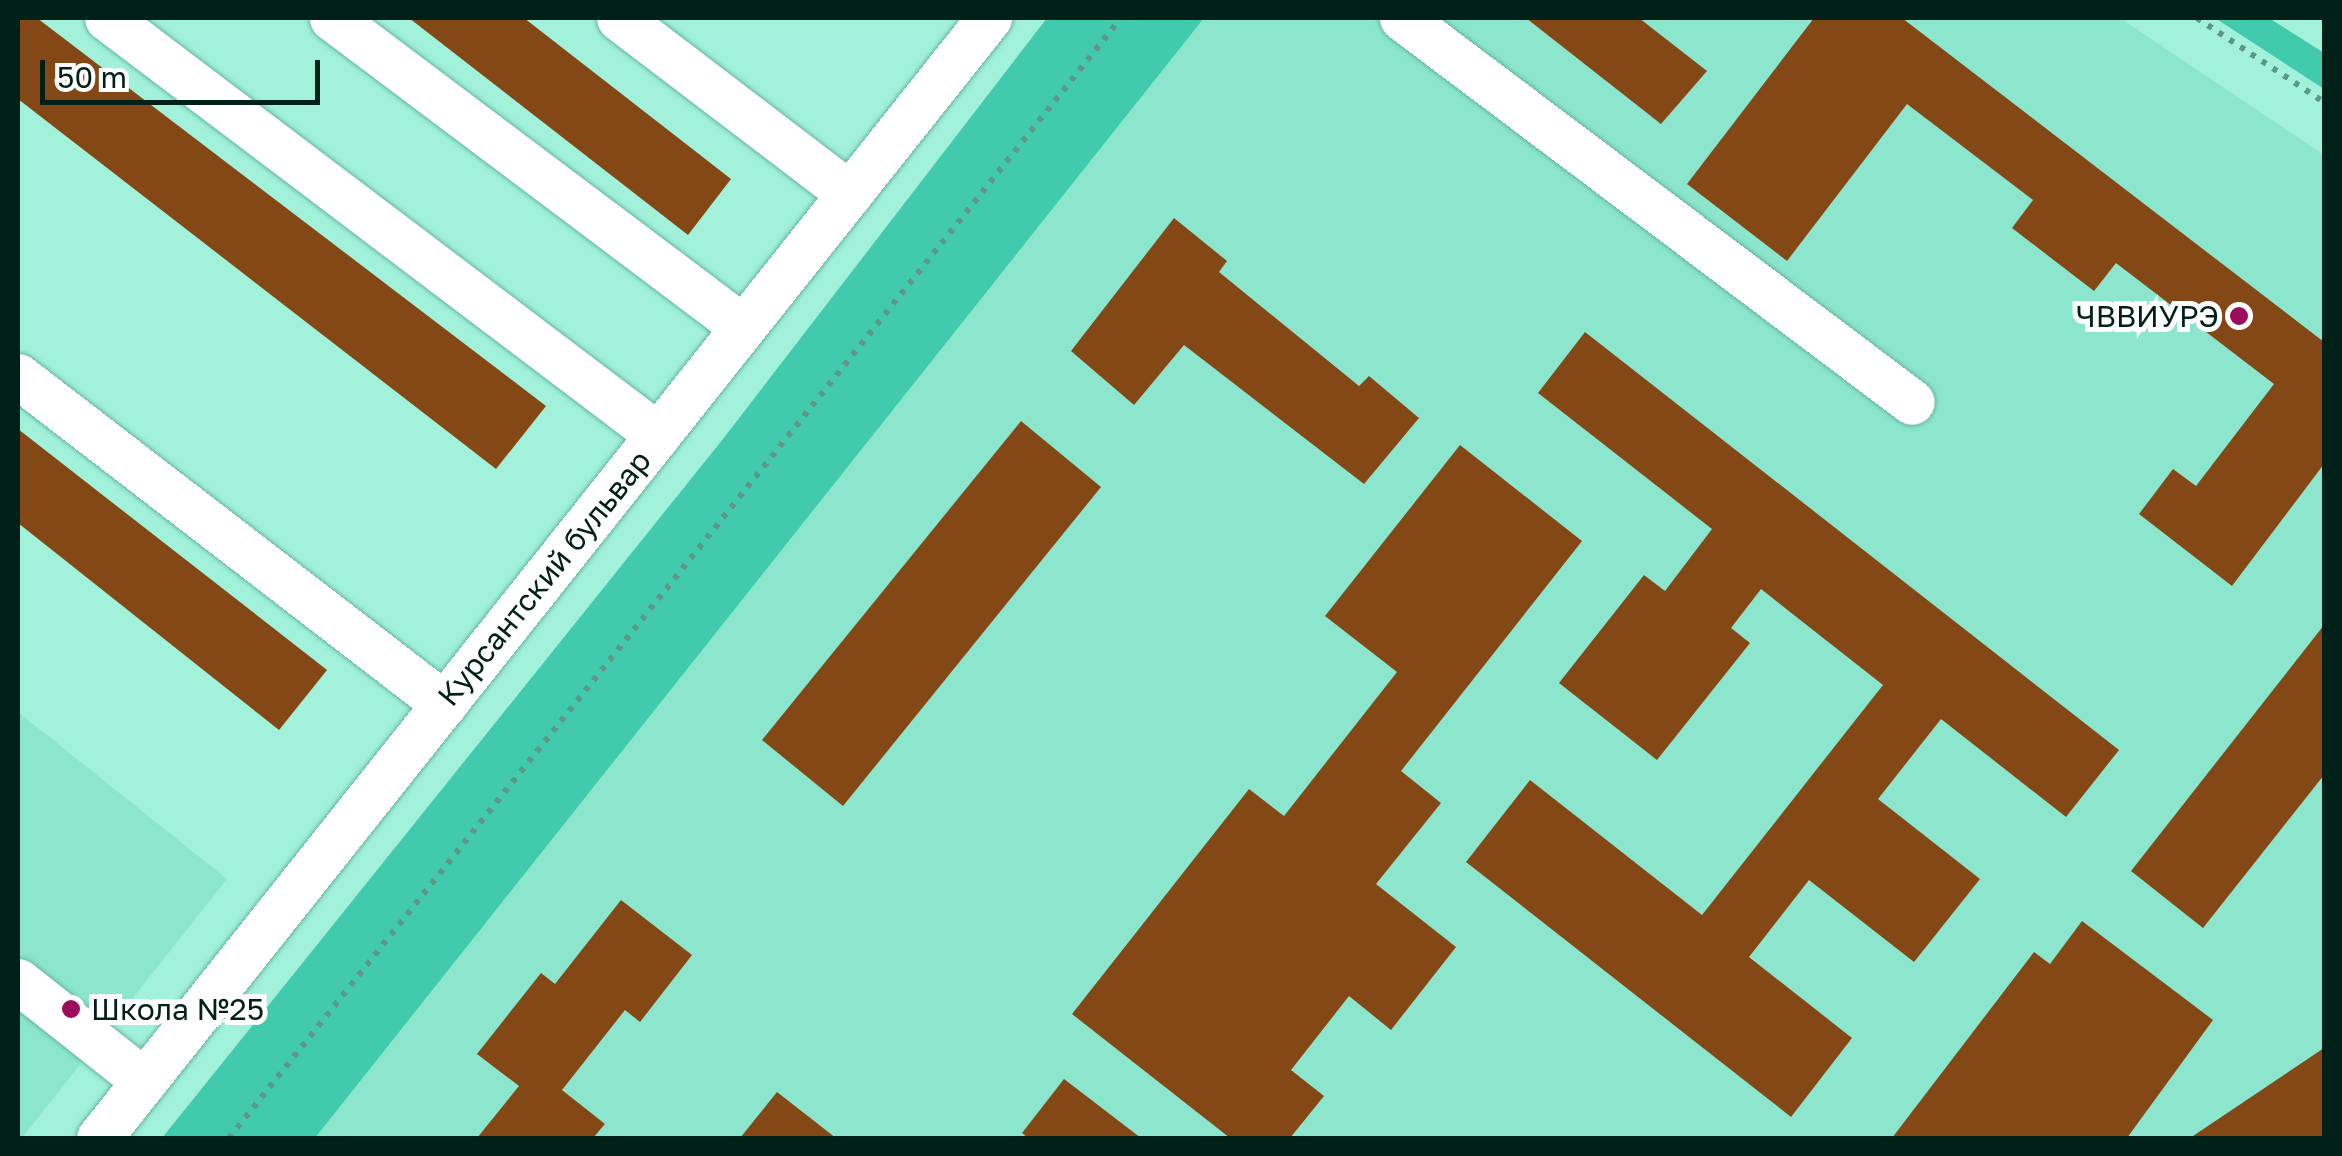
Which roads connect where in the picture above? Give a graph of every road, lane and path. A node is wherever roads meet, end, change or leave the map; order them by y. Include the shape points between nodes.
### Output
1 (107, 18) edge
2 (332, 18) edge
3 (619, 18) edge
4 (989, 18) edge
5 (1121, 18) edge
6 (1402, 18) edge
7 (2196, 18) edge
8 (2324, 102) edge
9 (850, 194) junction
10 (743, 327) junction
11 (18, 376) edge
12 (1912, 402) dead end
13 (658, 435) junction
14 (444, 704) junction
15 (18, 981) edge
16 (144, 1081) junction
17 (99, 1138) edge
18 (229, 1138) edge

1 - 13 street
2 - 10 street
3 - 9 street
4 - 9 street, Курсантский бульвар
5 - 18 path
6 - 12 street
7 - 8 path
9 - 10 street, Курсантский бульвар
10 - 13 street, Курсантский бульвар
11 - 14 street
13 - 14 street, Курсантский бульвар
14 - 16 street, Курсантский бульвар
15 - 16 street
16 - 17 street, Курсантский бульвар

